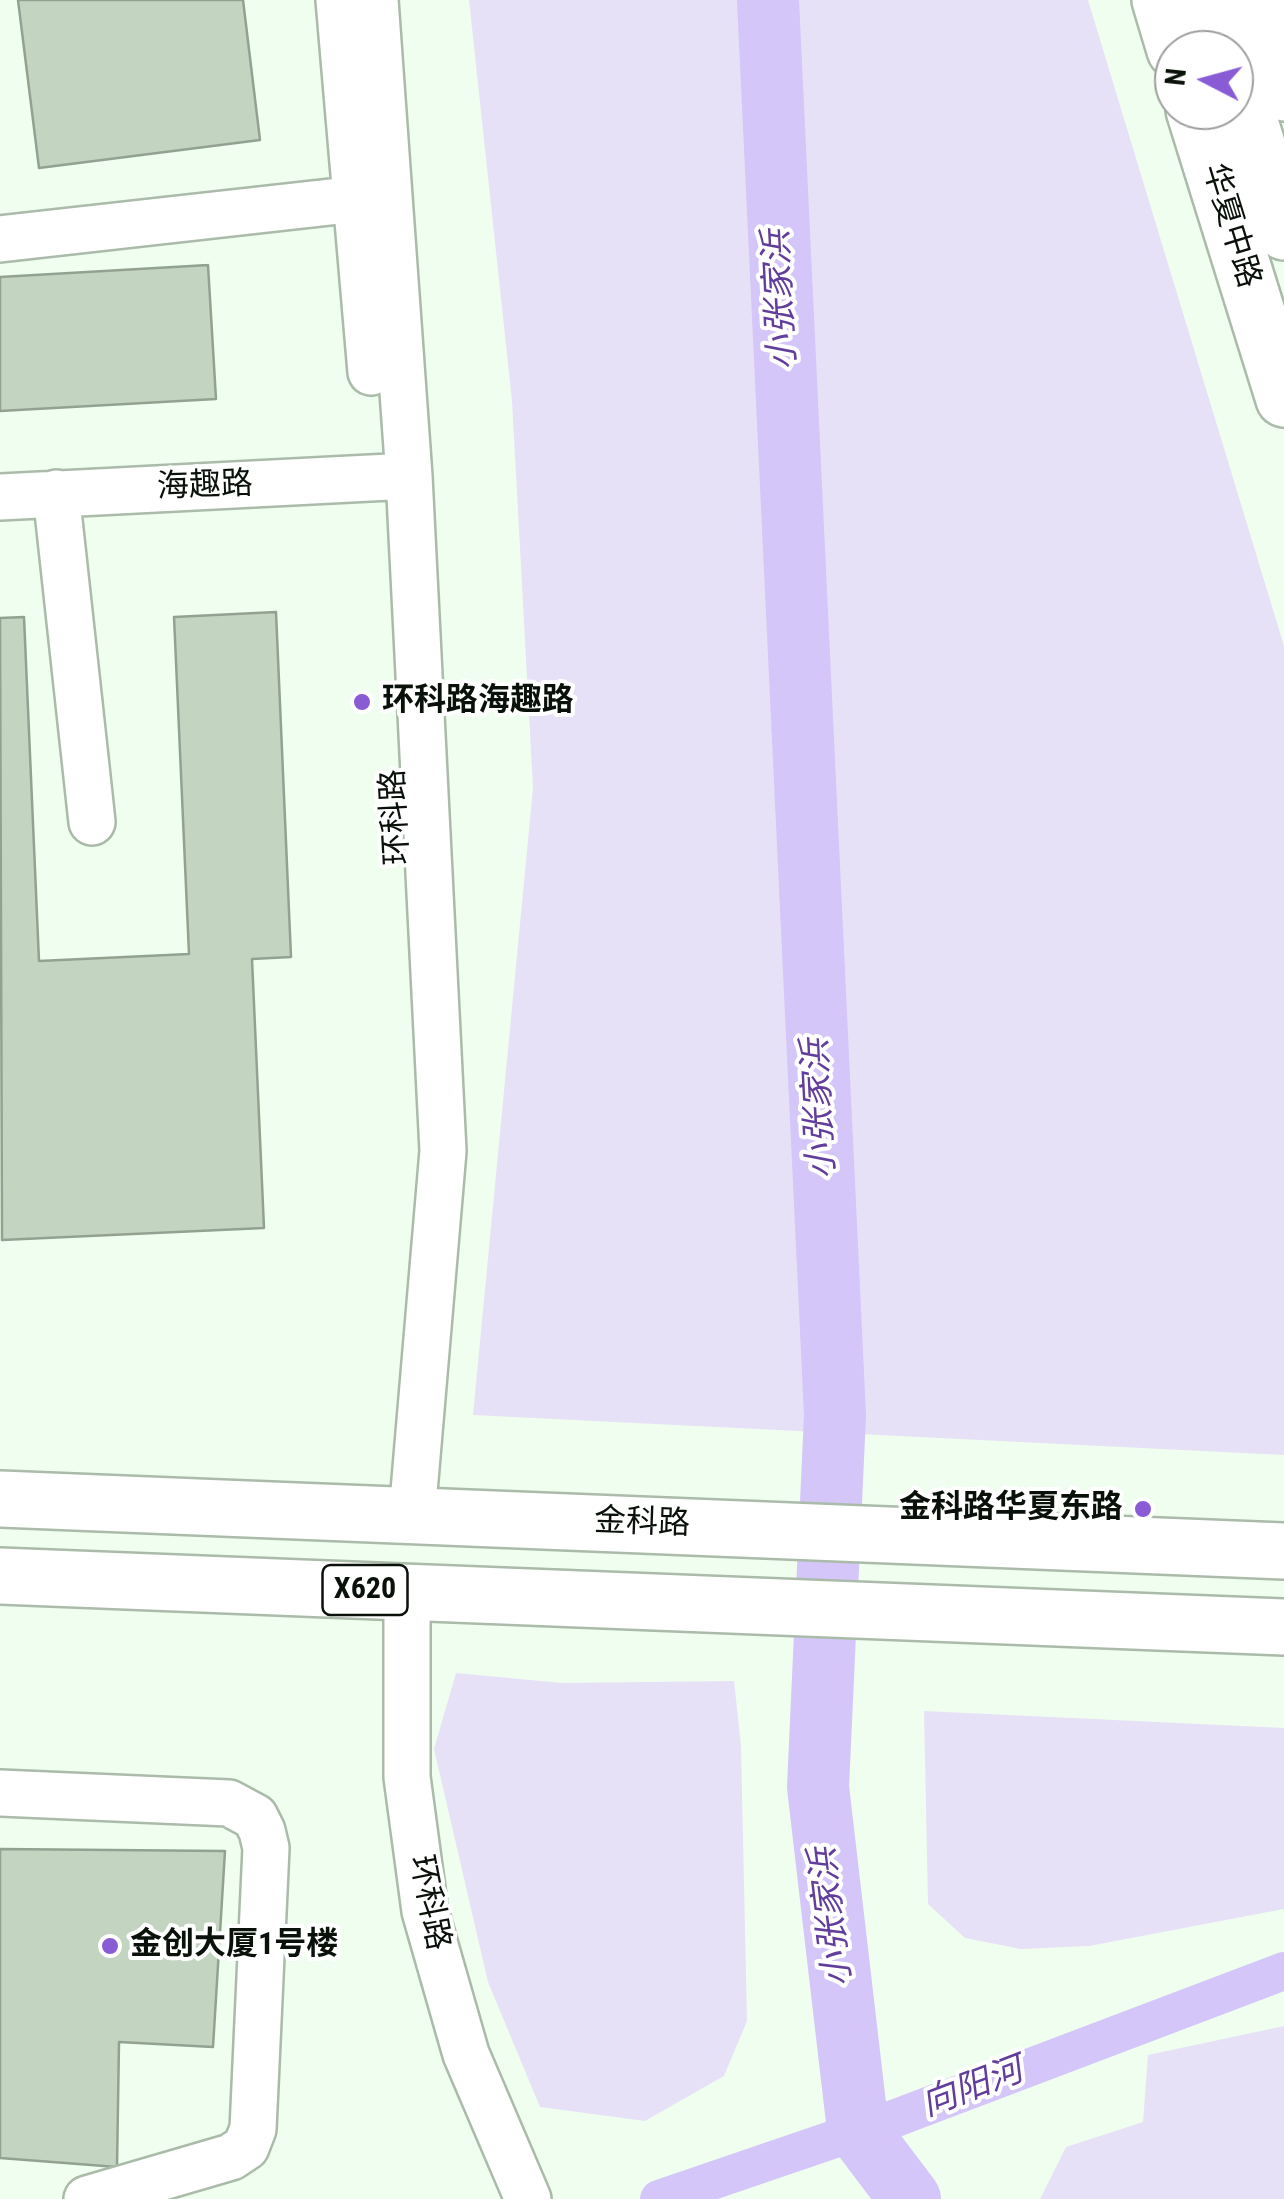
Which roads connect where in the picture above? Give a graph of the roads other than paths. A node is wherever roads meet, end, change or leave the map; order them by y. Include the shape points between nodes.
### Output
1 (339, 0) edge
2 (375, 0) edge
3 (1160, 0) edge
4 (1212, 0) edge
5 (1256, 0) edge
6 (1169, 30) edge
7 (1222, 30) edge
8 (1284, 93) edge
9 (1200, 130) edge
10 (1253, 130) edge
11 (357, 199) junction
12 (1284, 232) edge
13 (0, 239) edge
14 (1284, 399) edge
15 (394, 478) junction
16 (56, 493) junction
17 (0, 497) edge
18 (92, 822) dead end
19 (0, 1499) edge
20 (399, 1515) junction
21 (1284, 1551) edge
22 (0, 1576) edge
23 (391, 1591) junction
24 (1284, 1626) edge
25 (0, 1794) edge
26 (502, 2182) edge
27 (86, 2199) edge

1 - 11 street, 环科路
2 - 15 street
3 - 6 main road
4 - 7 main road
5 - 8 main road
9 - 14 main road, 华夏中路
10 - 12 main road
11 - 13 street
11 - 15 street, 环科路
15 - 16 street, 海趣路
15 - 20 street, 环科路 via 415,1143
16 - 17 street, 海趣路
16 - 18 street
19 - 20 main road, 金科路
20 - 21 main road, 金科路
22 - 23 main road, X620
23 - 24 main road, X620
23 - 26 street, 环科路 via 376,1779 394,1918 437,2064
25 - 27 street via 228,1803 244,1808 262,1830 266,1848 254,2111 246,2147

